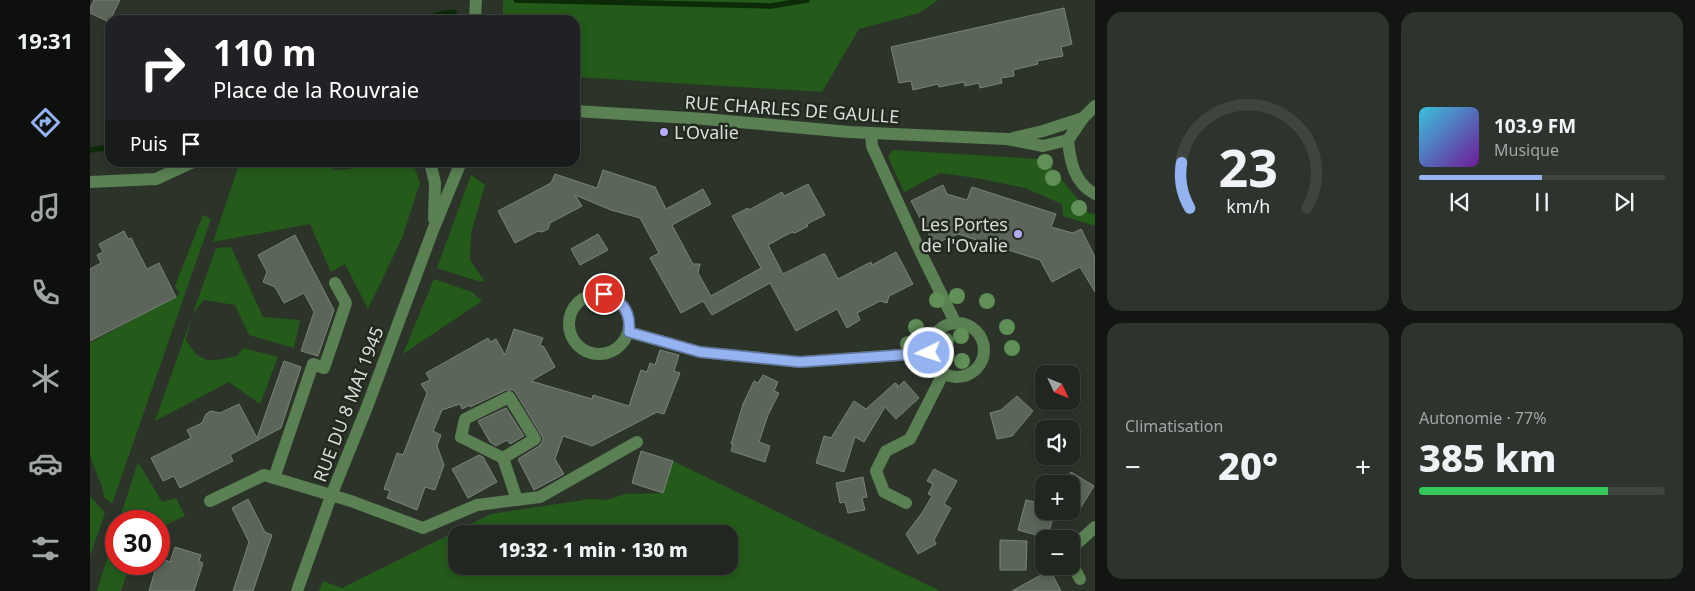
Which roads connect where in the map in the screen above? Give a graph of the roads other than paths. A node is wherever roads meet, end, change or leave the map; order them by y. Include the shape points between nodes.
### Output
1 (476, 0) edge
2 (475, 15) edge
3 (1095, 106) edge
4 (580, 111) edge
5 (1083, 118) junction
6 (871, 133) junction
7 (1007, 139) junction
8 (1068, 140) junction
9 (182, 167) edge
10 (431, 167) edge
11 (459, 167) edge
12 (90, 182) edge
13 (1095, 194) edge
14 (433, 230) junction
15 (335, 283) dead end
16 (956, 322) junction
17 (629, 332) junction
18 (929, 353) junction
19 (943, 374) junction
20 (637, 442) dead end
21 (503, 458) junction
22 (274, 478) junction
23 (331, 496) junction
24 (517, 500) junction
25 (210, 501) dead end
26 (906, 503) dead end
27 (1095, 527) edge
28 (1080, 541) edge
29 (1078, 575) edge
30 (1080, 579) dead end
31 (297, 591) edge

1 - 2 street
3 - 5 street
4 - 6 street, RUE CHARLES DE GAULLE
5 - 7 street, RUE CHARLES DE GAULLE
5 - 8 street
6 - 7 street, RUE CHARLES DE GAULLE
6 - 16 street via 872,146
7 - 8 street, RUE CHARLES DE GAULLE via 1043,146
8 - 13 street via 1076,176
9 - 12 street via 156,179
10 - 14 street, RUE DU 8 MAI 1945 via 435,183
11 - 14 street, RUE DU 8 MAI 1945
14 - 23 street, RUE DU 8 MAI 1945
15 - 22 street via 346,303 324,368 313,364
16 - 18 street via 941,327 932,338
16 - 19 street via 968,324 979,332 984,356 975,371 960,378
17 - 17 street via 617,350 597,355 587,352 575,342 569,328 570,317 584,298 604,294 614,297 628,312
17 - 18 street via 700,352 800,362
18 - 19 street
19 - 26 street via 910,439 886,451 876,471 884,492
20 - 24 street via 540,497
21 - 21 street via 535,440 508,397 465,419 461,438
21 - 24 street
22 - 23 street
22 - 25 street via 264,475
23 - 24 street via 423,528 477,505
23 - 31 street, RUE DU 8 MAI 1945
27 - 28 street
29 - 30 street

